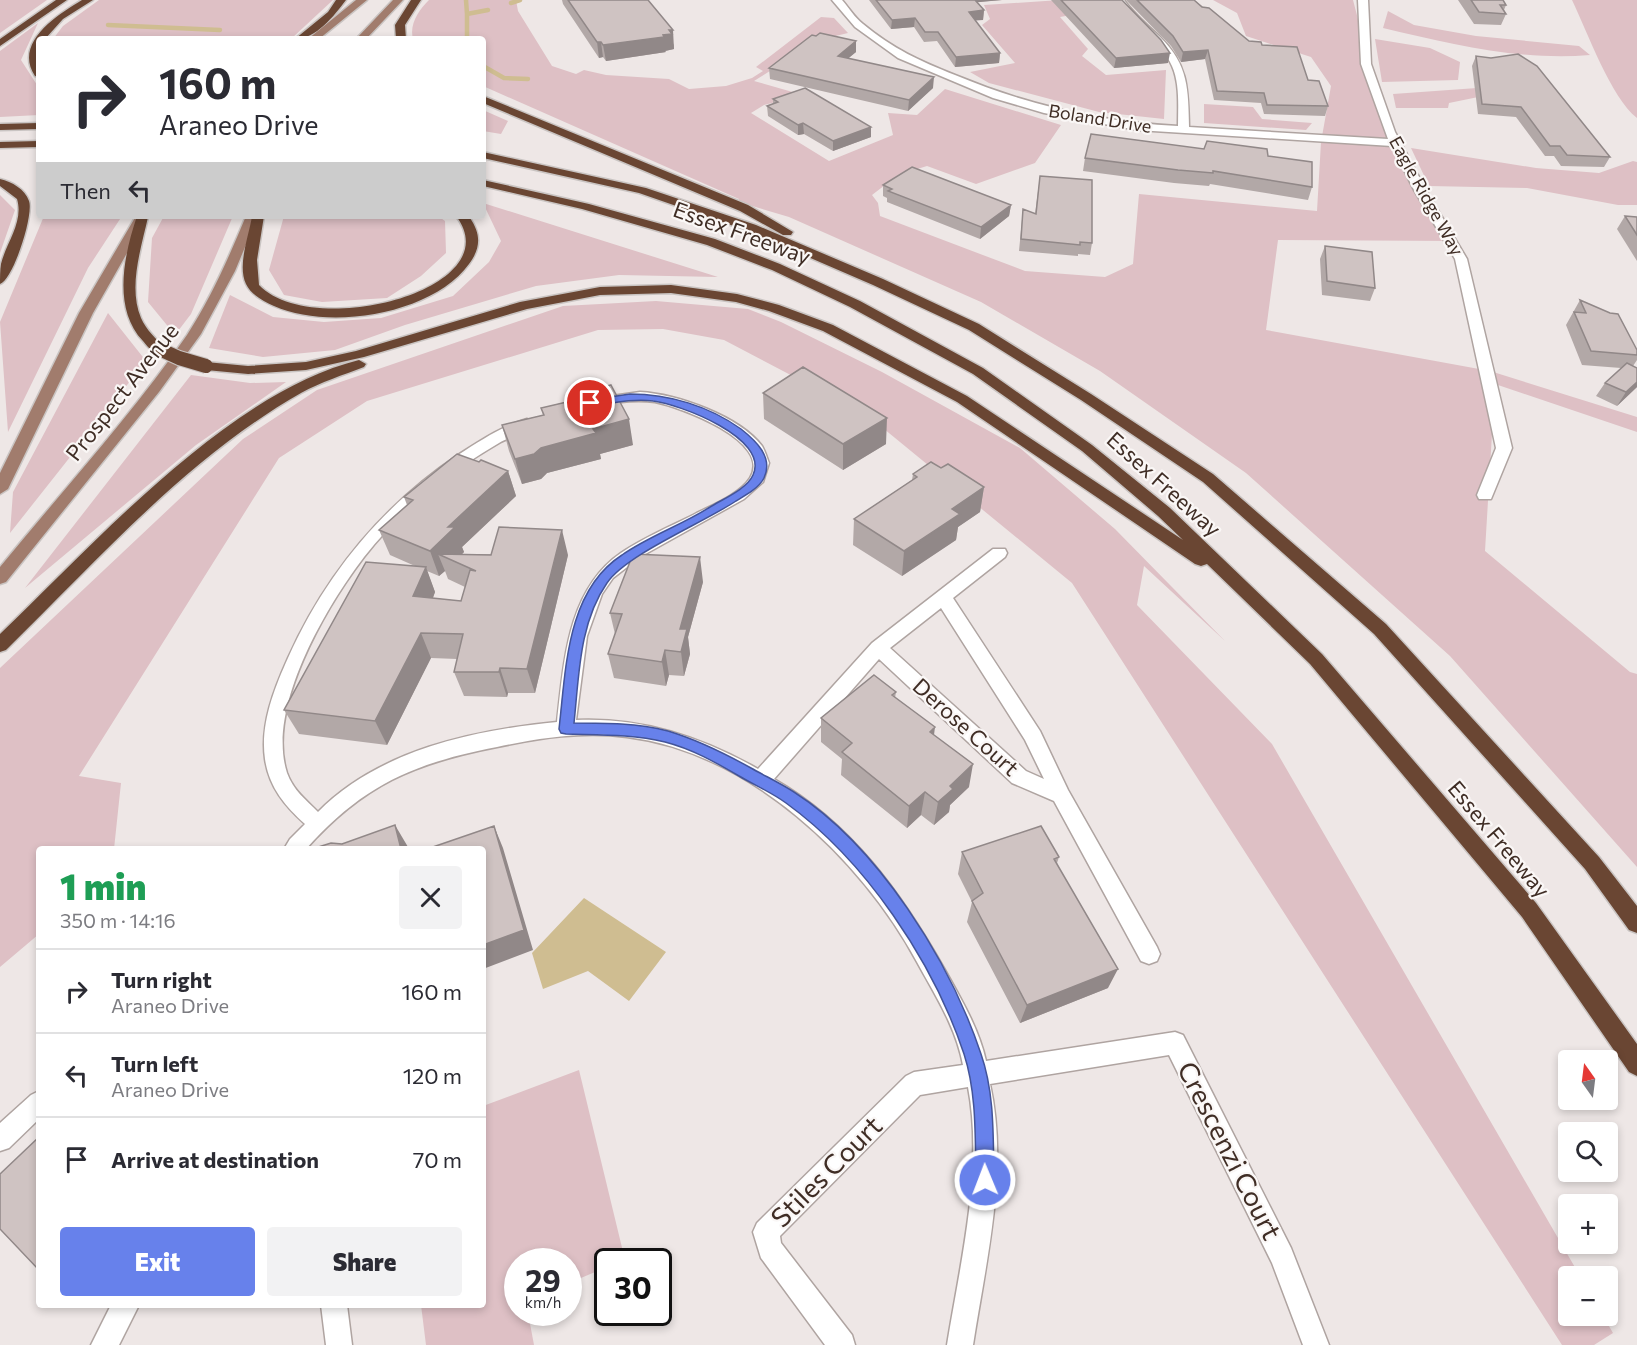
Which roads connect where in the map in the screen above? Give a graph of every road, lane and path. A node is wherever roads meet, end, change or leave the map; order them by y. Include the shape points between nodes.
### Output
1 (62, 0) edge
2 (88, 0) edge
3 (341, 0) edge
4 (362, 0) edge
5 (398, 0) edge
6 (416, 0) edge
7 (837, 0) edge
8 (1119, 0) edge
9 (1363, 0) edge
10 (42, 36) edge
11 (304, 36) edge
12 (317, 36) edge
13 (364, 36) edge
14 (401, 36) edge
15 (0, 43) edge
16 (36, 48) edge
17 (36, 69) edge
18 (486, 100) edge
19 (36, 126) edge
20 (0, 127) edge
21 (1184, 131) junction
22 (1395, 143) junction
23 (36, 144) edge
24 (0, 145) edge
25 (486, 156) edge
26 (0, 182) edge
27 (486, 184) edge
28 (141, 219) edge
29 (142, 219) edge
30 (251, 219) edge
31 (258, 219) edge
32 (466, 219) edge
33 (0, 280) edge
34 (878, 282) junction
35 (460, 324) junction
36 (584, 405) edge
37 (539, 419) edge
38 (0, 489) edge
39 (1485, 495) dead end
40 (999, 553) dead end
41 (0, 578) edge
42 (1238, 585) junction
43 (944, 598) junction
44 (0, 645) edge
45 (878, 648) junction
46 (566, 729) junction
47 (761, 780) junction
48 (1061, 795) junction
49 (318, 825) junction
50 (297, 846) edge
51 (1637, 922) edge
52 (1149, 954) dead end
53 (1637, 1064) edge
54 (976, 1074) junction
55 (36, 1106) edge
56 (0, 1139) edge
57 (124, 1308) edge
58 (334, 1308) edge
59 (104, 1345) edge
60 (339, 1345) edge
61 (842, 1345) edge
62 (960, 1345) edge
63 (1316, 1345) edge

1 - 15 highway
2 - 10 highway via 60,17
3 - 11 highway via 331,14
4 - 12 main road
5 - 13 main road
6 - 14 highway via 400,25
7 - 21 street, Boland Drive via 858,25 901,56 997,96 1080,118
8 - 21 street via 1178,66
9 - 22 street, Eagle Ridge Way via 1366,64
16 - 17 highway
18 - 34 highway via 744,208
19 - 20 highway
21 - 22 street, Boland Drive
22 - 39 street, Eagle Ridge Way via 1461,259 1504,448
23 - 24 highway
25 - 34 highway, Essex Freeway via 642,190 752,228
26 - 33 highway via 16,190 24,204 23,221
27 - 42 highway, Essex Freeway via 585,206 711,242 855,304 978,370 1087,448 1164,512
28 - 38 main road via 86,313
29 - 35 highway, bridge via 129,286 129,309 143,336 157,348 206,366 248,370 306,366
30 - 41 main road, Prospect Avenue via 229,271 194,334
31 - 32 highway via 250,271 253,285 276,303 334,313 385,307 444,284 471,253 472,232
34 - 51 highway, Essex Freeway via 974,327 1208,478 1380,629 1592,863
35 - 42 highway via 551,299 637,289 706,292 774,308 828,328 962,399
35 - 44 highway via 298,389 225,435
36 - 46 street via 630,397 653,397 681,404 725,423 751,442 759,454 761,468 749,487 625,558 602,579 577,637
37 - 49 street via 500,434 430,480 362,546 329,592 301,646 281,696 273,730 276,762 284,788
40 - 43 street
42 - 53 highway, Essex Freeway via 1316,659 1529,910
43 - 45 street
43 - 48 street, Derose Court via 1033,736
45 - 47 street
45 - 48 street, Derose Court via 1019,777
46 - 47 street via 626,729 666,737 704,749
46 - 49 street via 524,733 443,750 395,767 349,795
47 - 54 street via 790,797 838,837 875,877 915,934 950,1000 973,1056
48 - 52 street, Derose Court
49 - 50 street
54 - 61 street, Stiles Court via 914,1084 766,1232 770,1249
54 - 62 street via 984,1115 985,1180
54 - 63 street, Crescenzi Court via 1175,1043 1282,1257
55 - 56 street
57 - 59 street
58 - 60 street

